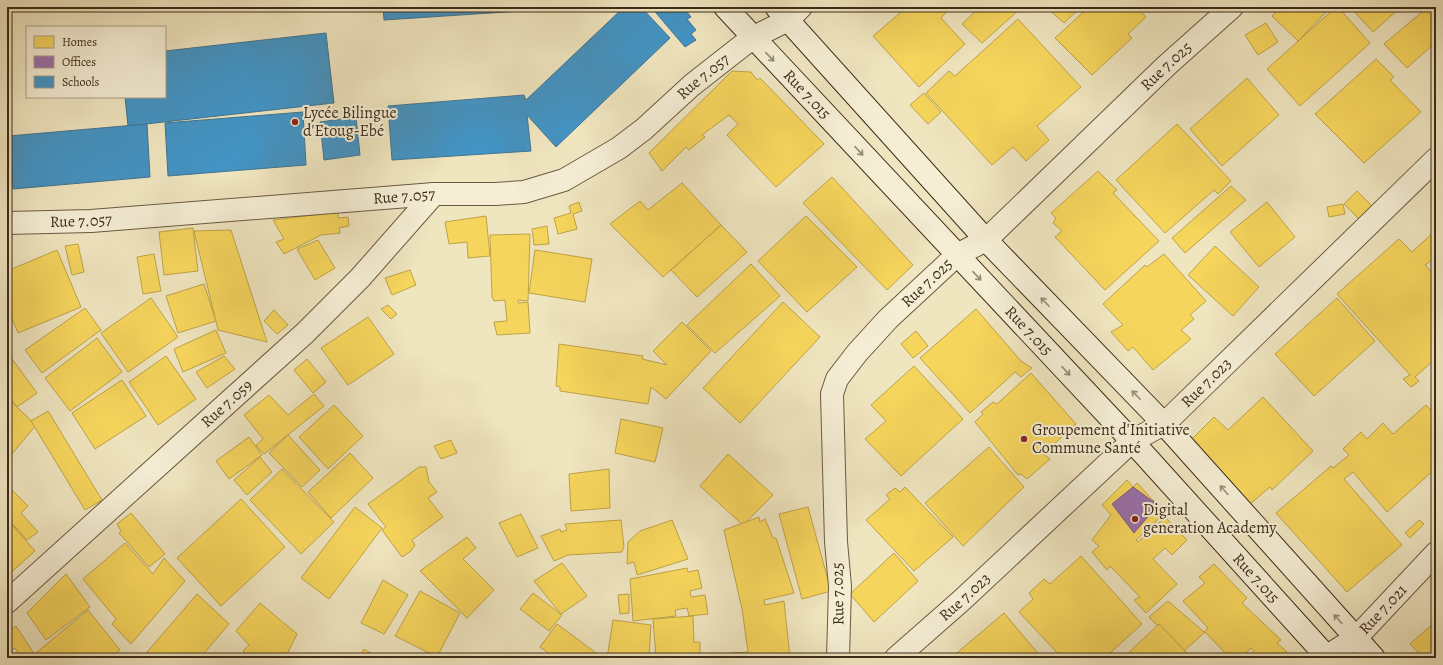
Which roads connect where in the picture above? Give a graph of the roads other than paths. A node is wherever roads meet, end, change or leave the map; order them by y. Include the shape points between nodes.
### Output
1 (725, 7) edge
2 (1232, 7) edge
3 (788, 11) edge
4 (752, 38) junction
5 (1436, 159) edge
6 (434, 194) junction
7 (7, 223) edge
8 (986, 240) junction
9 (957, 255) junction
10 (1164, 424) junction
11 (1132, 441) junction
12 (1436, 553) edge
13 (7, 602) edge
14 (1356, 638) junction
15 (1326, 657) edge
16 (838, 658) edge
17 (896, 658) edge
18 (1374, 658) edge

1 - 4 street, Rue 7.015
2 - 8 street, Rue 7.025 via 1166,66
3 - 4 street, Rue 7.057
3 - 8 street, Rue 7.015
4 - 6 street, Rue 7.057 via 692,85 619,148 564,180 524,192
4 -> 9 street, Rue 7.015
5 - 10 street, Rue 7.023
6 - 7 street, Rue 7.057 via 91,221
6 - 13 street, Rue 7.059 via 360,278 306,333
8 - 9 street, Rue 7.025
10 -> 8 street, Rue 7.015
9 -> 11 street, Rue 7.015
9 - 16 street, Rue 7.025 via 888,319 857,352 837,379 832,394 836,542 840,586
10 - 11 street, Rue 7.023
14 -> 10 street, Rue 7.015
11 - 15 street, Rue 7.015
11 - 17 street, Rue 7.023
12 - 14 street, Rue 7.021
14 - 15 street, Rue 7.021
14 - 18 street, Rue 7.015

